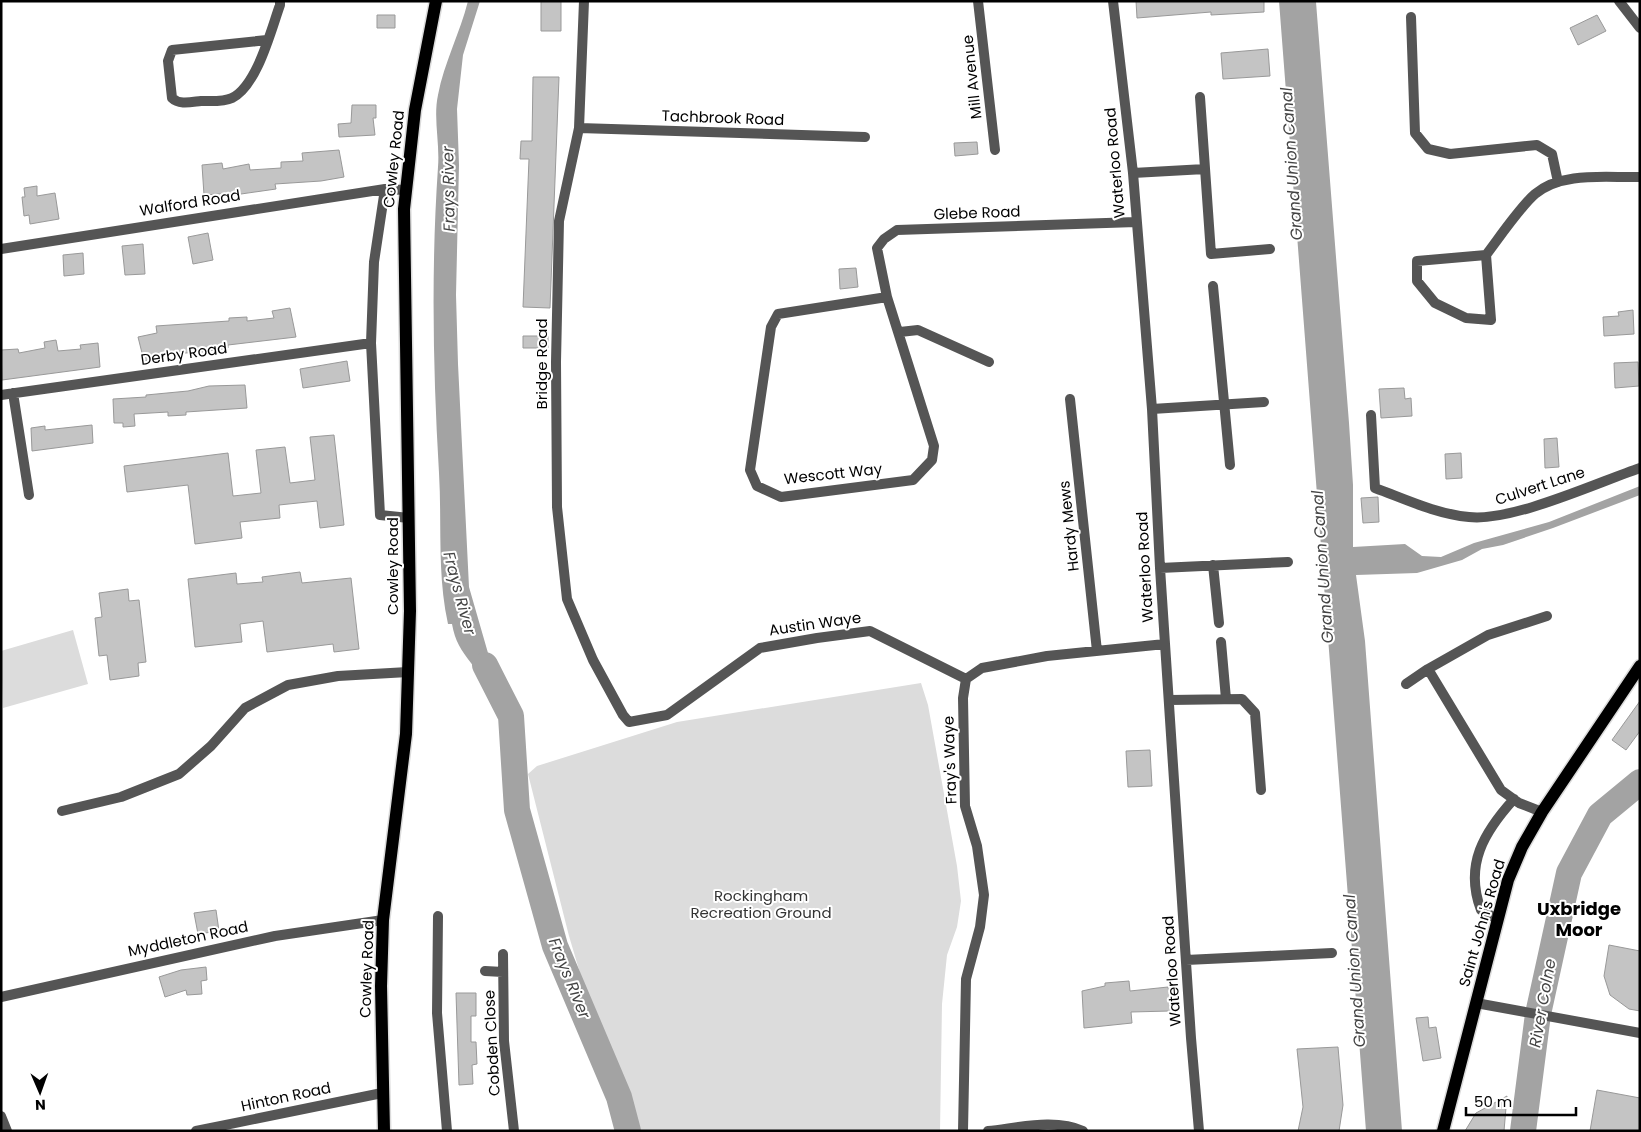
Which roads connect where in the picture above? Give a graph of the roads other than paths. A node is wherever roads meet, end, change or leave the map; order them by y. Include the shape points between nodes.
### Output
1 (280, 1) edge
2 (436, 1) edge
3 (584, 1) edge
4 (978, 1) edge
5 (1113, 1) edge
6 (1619, 1) edge
7 (1411, 17) dead end
8 (1640, 28) edge
9 (267, 40) junction
10 (1200, 97) dead end
11 (579, 128) junction
12 (866, 137) dead end
13 (995, 150) dead end
14 (1205, 169) junction
15 (1133, 173) junction
16 (1640, 177) edge
17 (1558, 182) junction
18 (384, 189) junction
19 (405, 190) junction
20 (1136, 222) junction
21 (1, 248) edge
22 (1270, 249) dead end
23 (1486, 255) junction
24 (1213, 286) dead end
25 (887, 297) junction
26 (900, 332) junction
27 (371, 343) junction
28 (990, 362) dead end
29 (13, 394) junction
30 (1, 395) edge
31 (1070, 399) dead end
32 (1264, 402) dead end
33 (1225, 404) junction
34 (1152, 409) junction
35 (1371, 415) dead end
36 (1230, 465) dead end
37 (1640, 468) edge
38 (30, 495) dead end
39 (409, 518) junction
40 (1288, 562) dead end
41 (1213, 565) junction
42 (1160, 568) junction
43 (1547, 616) dead end
44 (1219, 623) dead end
45 (1221, 642) dead end
46 (1165, 644) junction
47 (1097, 651) junction
48 (1640, 666) edge
49 (1428, 668) junction
50 (408, 672) junction
51 (966, 679) junction
52 (1406, 684) dead end
53 (1226, 699) junction
54 (1170, 700) junction
55 (623, 715) joint
56 (1261, 790) dead end
57 (1514, 799) junction
58 (62, 811) dead end
59 (1542, 812) junction
60 (438, 916) dead end
61 (1497, 919) junction
62 (383, 920) junction
63 (503, 954) dead end
64 (1332, 954) dead end
65 (1186, 960) junction
66 (485, 971) dead end
67 (503, 972) junction
68 (1, 997) edge
69 (1476, 1003) junction
70 (1640, 1033) edge
71 (382, 1093) junction
72 (1, 1116) edge
73 (8, 1131) edge
74 (196, 1131) edge
75 (384, 1131) edge
76 (448, 1131) edge
77 (514, 1131) edge
78 (963, 1131) edge
79 (988, 1131) edge
80 (1083, 1131) edge
81 (1199, 1131) edge
82 (1443, 1131) edge

1 - 9 street
2 - 19 main road, Cowley Road via 415,110
3 - 11 street, Bridge Road
4 - 13 street, Mill Avenue
5 - 15 street, Waterloo Road
6 - 8 street
7 - 17 street via 1415,133 1428,149 1450,154 1537,146 1552,154
9 - 9 street via 252,75 235,96 225,100 180,103 172,98 168,61 173,49
10 - 14 street
11 - 12 street, Tachbrook Road
11 - 55 street, Bridge Road via 559,221 557,507 567,599 593,660
14 - 15 street
14 - 22 street via 1211,254
15 - 20 street, Waterloo Road
16 - 17 street via 1577,178
17 - 23 street via 1535,194
18 - 19 street, Walford Road
18 - 21 street, Walford Road
18 - 27 street via 374,262
19 - 39 main road, Cowley Road
20 - 25 street, Glebe Road via 897,230 876,248
20 - 34 street, Waterloo Road
23 - 23 street via 1490,320 1466,318 1435,304 1417,281 1417,261
24 - 33 street
25 - 26 street, Wescott Way
25 - 26 street, Wescott Way via 778,314 771,327 750,470 757,486 781,497 913,480 932,460 934,446
26 - 28 street via 918,330
27 - 29 street, Derby Road
27 - 39 street via 380,515
29 - 30 street, Derby Road
29 - 38 street
31 - 47 street, Hardy Mews
32 - 33 street
33 - 34 street
33 - 36 street
34 - 42 street, Waterloo Road
35 - 37 street, Culvert Lane via 1374,488 1440,512 1469,518 1497,517
39 - 50 main road, Cowley Road
40 - 41 street
41 - 42 street
41 - 44 street
42 - 46 street, Waterloo Road
43 - 49 street via 1488,635
45 - 53 street
46 - 47 street
46 - 54 street, Waterloo Road
47 - 51 street via 982,668
48 - 59 main road, Saint John's Road
49 - 52 street
49 - 57 street via 1502,790
50 - 58 street via 338,676 288,685 245,708 211,746 179,774 121,797
50 - 62 main road, Cowley Road via 406,734
51 - 55 street, Austin Waye via 870,631 760,648 666,715 629,722
51 - 78 street, Fray's Waye via 963,698 965,806 977,846 984,895 980,927 966,979
53 - 54 street
53 - 56 street via 1242,698 1255,713
54 - 65 street, Waterloo Road
57 - 59 street
57 - 61 street via 1492,823 1475,861 1476,896 1481,910
59 - 61 main road, Saint John's Road via 1508,880
60 - 76 street via 437,1012
61 - 69 main road, Saint John's Road
62 - 68 street, Myddleton Road via 275,936
62 - 71 main road, Cowley Road
63 - 67 street, Cobden Close
64 - 65 street
65 - 81 street, Waterloo Road
66 - 67 street
67 - 77 street, Cobden Close via 504,1041
69 - 70 street
69 - 82 main road, Saint John's Road
71 - 74 street, Hinton Road
71 - 75 main road, Cowley Road
72 - 73 street
79 - 80 street via 1055,1125

